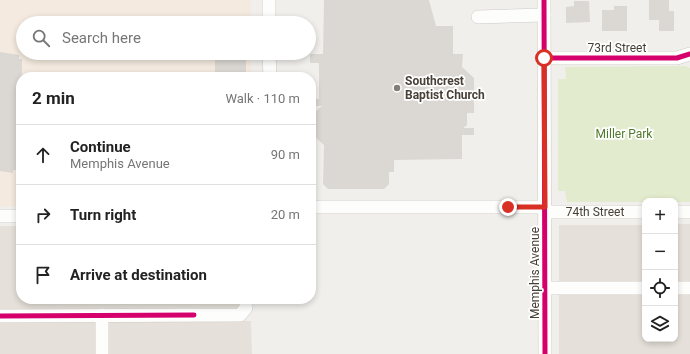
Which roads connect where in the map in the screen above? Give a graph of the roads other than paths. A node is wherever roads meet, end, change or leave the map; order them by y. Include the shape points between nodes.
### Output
1 (269, 0) edge
2 (544, 0) edge
3 (544, 15) junction
4 (269, 16) edge
5 (478, 17) dead end
6 (690, 54) edge
7 (544, 58) junction
8 (269, 60) edge
9 (270, 72) edge
10 (316, 207) edge
11 (545, 210) junction
12 (642, 212) edge
13 (678, 212) edge
14 (690, 212) edge
15 (0, 216) edge
16 (16, 216) edge
17 (545, 288) junction
18 (642, 288) edge
19 (678, 288) edge
20 (690, 288) edge
21 (246, 304) edge
22 (102, 315) junction
23 (0, 316) edge
24 (102, 354) edge
25 (545, 354) edge

1 - 4 street
2 - 3 street, Memphis Avenue
3 - 5 street
3 - 7 street, Memphis Avenue
6 - 7 street, 73rd Street via 677,58
7 - 11 street, Memphis Avenue
8 - 9 street
10 - 11 street, 74th Street
11 - 12 street, 74th Street
11 - 17 street, Memphis Avenue
13 - 14 street
15 - 16 street
17 - 18 street
17 - 25 street, Memphis Avenue
19 - 20 street
21 - 22 street via 240,315
22 - 23 street
22 - 24 street

